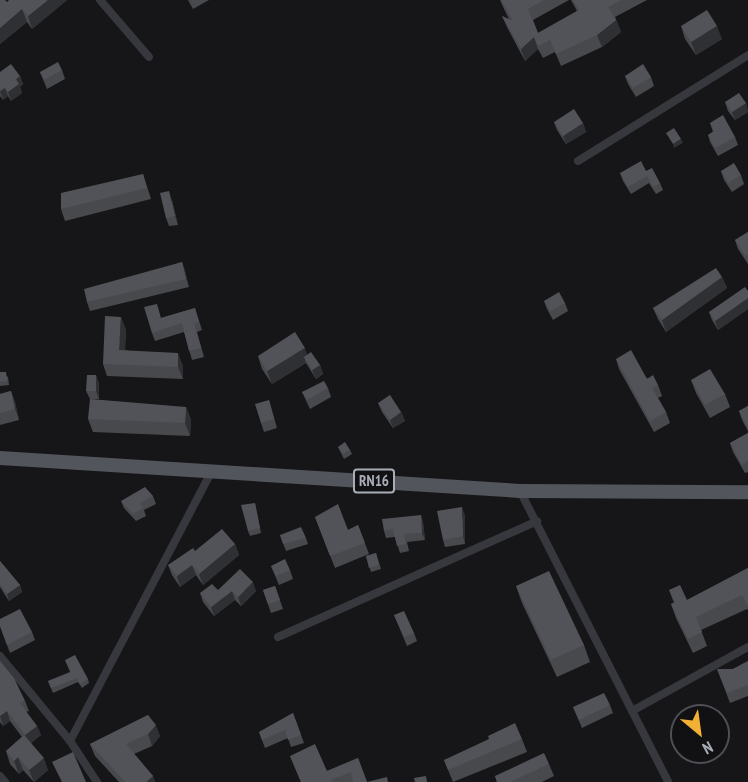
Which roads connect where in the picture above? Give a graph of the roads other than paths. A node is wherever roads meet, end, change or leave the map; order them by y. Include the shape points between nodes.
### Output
1 (100, 0) edge
2 (748, 55) edge
3 (149, 57) dead end
4 (578, 161) dead end
5 (0, 458) edge
6 (213, 470) junction
7 (520, 491) junction
8 (748, 492) edge
9 (537, 520) junction
10 (278, 637) dead end
11 (748, 647) edge
12 (0, 656) edge
13 (632, 711) junction
14 (70, 741) junction
15 (0, 776) edge
16 (5, 782) edge
17 (97, 782) edge
18 (668, 782) edge

1 - 3 street
2 - 4 street
5 - 6 main road, RN16
6 - 7 main road, RN16
6 - 14 street
7 - 8 main road, RN16
7 - 9 street
9 - 10 street
9 - 13 street
11 - 13 street
12 - 14 street
13 - 18 street
14 - 17 street
15 - 16 street

